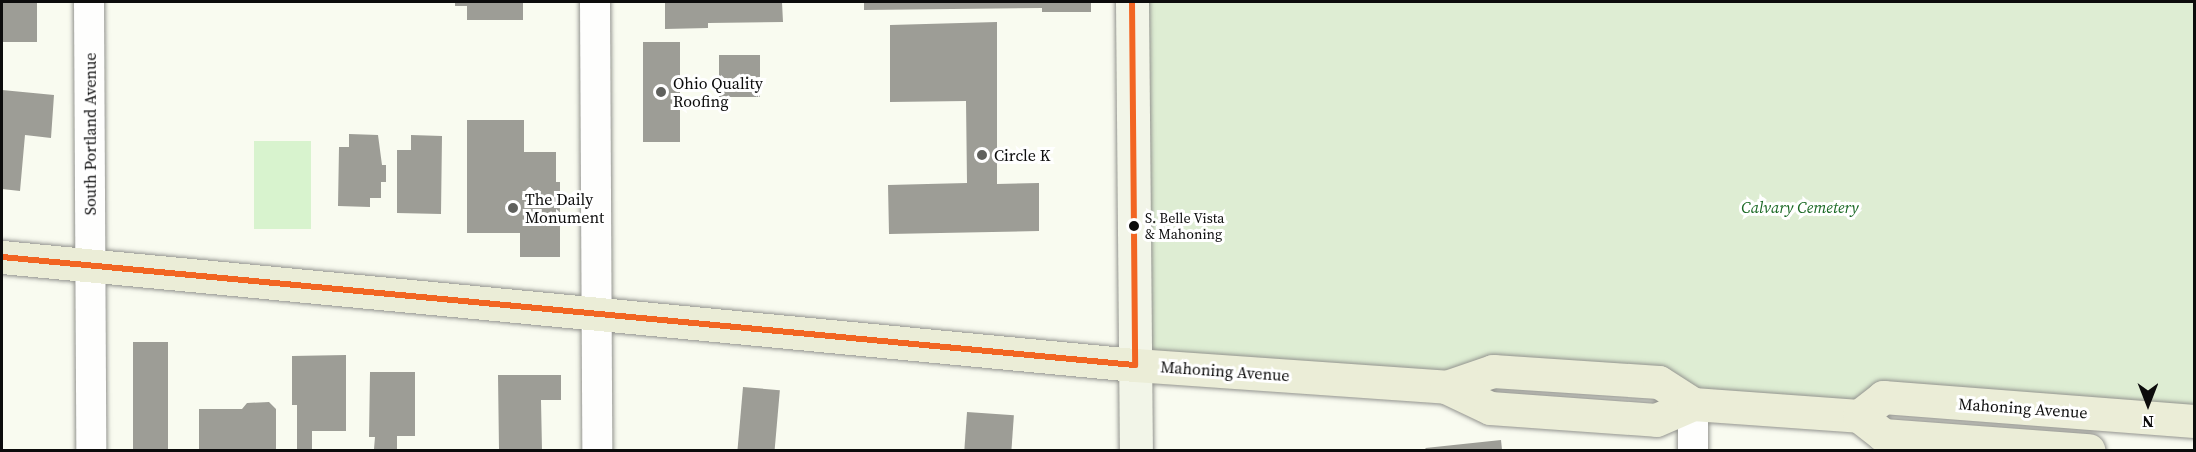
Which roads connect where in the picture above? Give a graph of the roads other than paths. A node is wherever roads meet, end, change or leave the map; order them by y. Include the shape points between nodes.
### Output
1 (89, 2) edge
2 (595, 2) edge
3 (1131, 2) edge
4 (2, 257) edge
5 (90, 266) junction
6 (597, 314) junction
7 (1135, 365) junction
8 (1693, 404) junction
9 (1859, 416) junction
10 (2194, 421) edge
11 (91, 450) edge
12 (597, 450) edge
13 (1136, 450) edge
14 (1693, 450) edge
15 (2088, 450) edge

1 - 5 street, South Portland Avenue
2 - 6 street
3 - 7 street
4 - 5 main road, Mahoning Avenue
5 - 6 main road, Mahoning Avenue
5 - 11 street, South Portland Avenue
6 - 7 main road, Mahoning Avenue
6 - 12 street
7 - 8 main road, Mahoning Avenue via 1446,387 1490,408 1646,420 1656,420
7 - 13 street
8 - 9 main road, Mahoning Avenue
8 - 14 street
9 - 10 main road, Mahoning Avenue via 1883,397
9 - 15 main road via 1883,435

